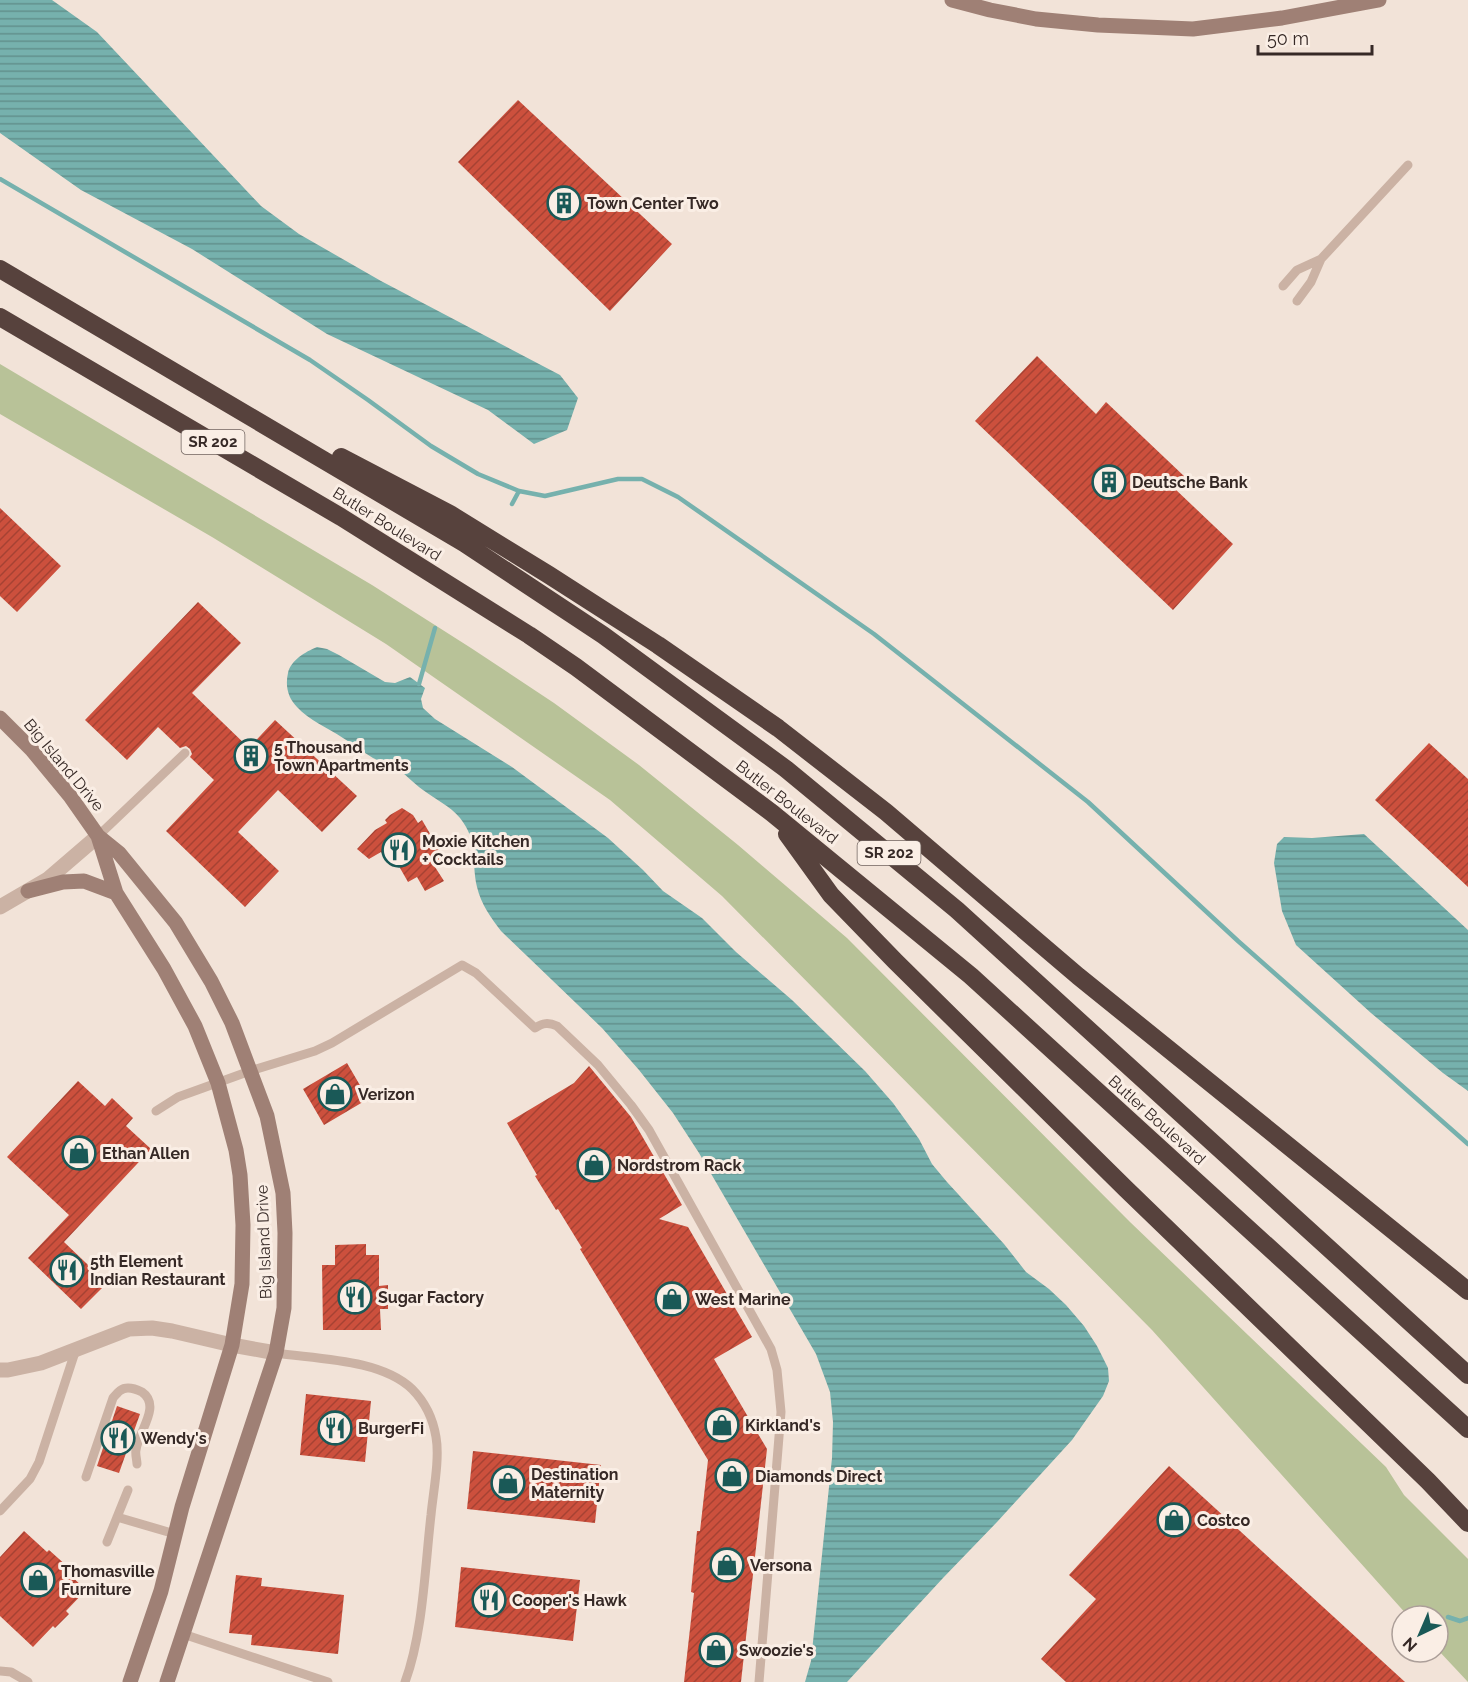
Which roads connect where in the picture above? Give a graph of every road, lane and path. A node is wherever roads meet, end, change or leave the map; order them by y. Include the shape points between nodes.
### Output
1 (952, 0) edge
2 (1379, 0) edge
3 (1408, 165) dead end
4 (1321, 259) junction
5 (0, 269) edge
6 (1283, 285) dead end
7 (1297, 301) dead end
8 (0, 317) edge
9 (246, 414) junction
10 (0, 718) edge
11 (185, 753) dead end
12 (772, 813) junction
13 (98, 836) junction
14 (28, 891) junction
15 (116, 893) junction
16 (0, 907) edge
17 (250, 1071) junction
18 (218, 1083) junction
19 (156, 1112) dead end
20 (1468, 1291) edge
21 (232, 1345) junction
22 (76, 1349) junction
23 (276, 1353) junction
24 (0, 1370) edge
25 (1468, 1375) edge
26 (1468, 1429) edge
27 (137, 1464) dead end
28 (86, 1477) dead end
29 (128, 1490) dead end
30 (0, 1511) edge
31 (117, 1517) junction
32 (1468, 1523) edge
33 (175, 1534) junction
34 (107, 1542) dead end
35 (183, 1634) junction
36 (0, 1671) edge
37 (28, 1682) edge
38 (130, 1682) edge
39 (167, 1682) edge
40 (328, 1682) edge
41 (405, 1682) edge
42 (759, 1682) edge

1 - 2 street via 1036,19 1193,29
3 - 4 lane
4 - 6 lane via 1297,270
4 - 7 lane
5 - 9 highway, Butler Boulevard / SR 202
8 - 12 highway, Butler Boulevard / SR 202 via 340,517 529,635
9 - 20 highway via 450,514 625,623 739,701 886,812 1078,976
9 - 25 highway, Butler Boulevard / SR 202 via 509,572 786,769 974,925
10 - 13 street, Big Island Drive via 32,750
11 - 13 lane
12 - 26 highway, Butler Boulevard / SR 202 via 971,976
12 - 32 highway via 831,895 895,961
13 - 14 street
13 - 15 street, Big Island Drive
13 - 17 street, Big Island Drive via 119,854 176,923 217,991
14 - 15 street via 84,881
14 - 16 street
15 - 18 street, Big Island Drive via 195,1026
17 - 18 lane
17 - 23 street, Big Island Drive via 267,1116 283,1193 284,1308
17 - 42 lane via 332,1043 462,965 476,973 535,1028 550,1023 557,1026 605,1073 649,1130 757,1321 777,1370 781,1412
18 - 19 lane via 177,1096
18 - 21 street, Big Island Drive via 236,1149 243,1225 242,1284
21 - 22 street via 152,1328 129,1329
21 - 23 street
21 - 33 street, Big Island Drive
22 - 24 street via 41,1363
22 - 30 lane via 39,1462 30,1479
23 - 35 street, Big Island Drive
23 - 41 lane via 353,1364 394,1376 412,1389 432,1419 437,1440 436,1470 420,1617
27 - 28 lane via 136,1450 150,1402 145,1394 126,1387 113,1398
29 - 31 lane
31 - 33 lane
31 - 34 lane
33 - 38 street, Big Island Drive via 161,1591
35 - 39 street, Big Island Drive
35 - 40 lane
36 - 37 lane via 11,1672

